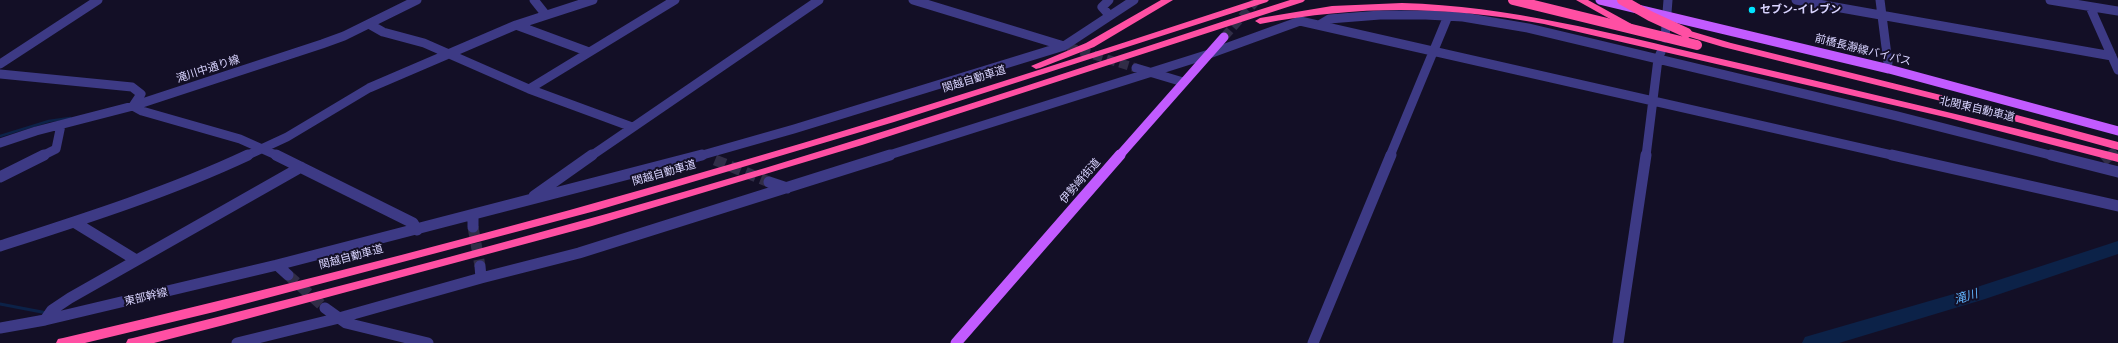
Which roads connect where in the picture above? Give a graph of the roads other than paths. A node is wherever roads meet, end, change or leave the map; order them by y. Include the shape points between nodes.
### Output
1 (98, 0) edge
2 (417, 0) edge
3 (534, 0) edge
4 (593, 0) edge
5 (675, 0) edge
6 (819, 0) edge
7 (913, 0) edge
8 (1109, 0) edge
9 (1168, 0) edge
10 (1264, 0) edge
11 (1300, 0) edge
12 (1513, 0) edge
13 (1582, 0) edge
14 (1623, 0) edge
15 (1796, 0) edge
16 (1880, 0) edge
17 (2050, 0) edge
18 (1132, 1) edge
19 (1596, 3) edge
20 (2090, 7) junction
21 (1667, 8) edge
22 (2118, 11) edge
23 (546, 15) junction
24 (1110, 16) junction
25 (1448, 16) junction
26 (1881, 16) junction
27 (369, 24) junction
28 (516, 25) junction
29 (1319, 25) junction
30 (1224, 37) tunnel mouth
31 (1665, 38) dead end
32 (1066, 46) junction
33 (1434, 51) junction
34 (589, 52) junction
35 (446, 54) junction
36 (1209, 54) junction
37 (1659, 55) junction
38 (2112, 56) junction
39 (1888, 63) junction
40 (0, 64) edge
41 (1136, 68) tunnel mouth
42 (2118, 70) edge
43 (1151, 72) junction
44 (0, 74) edge
45 (1071, 76) junction
46 (1183, 82) junction
47 (1830, 87) junction
48 (530, 89) junction
49 (1654, 101) junction
50 (133, 106) junction
51 (2118, 124) edge
52 (61, 125) junction
53 (632, 127) junction
54 (2118, 131) edge
55 (850, 132) junction
56 (0, 143) edge
57 (2118, 146) edge
58 (264, 149) junction
59 (2118, 150) edge
60 (702, 155) junction
61 (2118, 158) edge
62 (715, 160) tunnel mouth
63 (300, 167) junction
64 (2118, 172) edge
65 (0, 177) edge
66 (769, 182) tunnel mouth
67 (787, 188) junction
68 (530, 200) junction
69 (2118, 206) edge
70 (473, 215) junction
71 (74, 222) junction
72 (473, 227) tunnel mouth
73 (417, 230) junction
74 (0, 246) edge
75 (136, 260) junction
76 (277, 265) junction
77 (480, 266) tunnel mouth
78 (288, 275) tunnel mouth
79 (480, 278) junction
80 (325, 308) tunnel mouth
81 (48, 315) junction
82 (339, 318) junction
83 (0, 328) edge
84 (63, 343) edge
85 (133, 343) edge
86 (237, 343) edge
87 (428, 343) edge
88 (956, 343) edge
89 (1313, 343) edge
90 (1618, 343) edge

1 - 40 street
2 - 27 street, 滝川中通り線
3 - 23 street
4 - 23 street
5 - 34 street
6 - 53 street
7 - 32 street
8 - 24 street via 1102,7
9 - 55 highway via 1112,34 1063,56
10 - 55 highway, 関越自動車道
11 - 45 highway
12 - 59 highway, bridge via 1949,106
13 - 19 highway
14 - 21 main road, 前橋長瀞線バイパス
14 - 57 highway, bridge via 1654,18 1687,32 1742,49 1949,100
15 - 26 street
16 - 26 street
17 - 20 street
18 - 24 street, 東部幹線
19 - 21 main road, 前橋長瀞線バイパス
19 - 47 highway via 1629,25 1695,50
20 - 22 street
20 - 38 street
21 - 31 street
21 - 39 main road, 前橋長瀞線バイパス
21 - 54 main road, 前橋長瀞線バイパス
23 - 28 street
24 - 32 street, 東部幹線
25 - 29 street via 1380,15 1329,19
25 - 33 street
25 - 37 street via 1528,28
26 - 38 street
26 - 39 street
27 - 35 street via 383,32 424,43
27 - 50 street, 滝川中通り線 via 322,44
28 - 34 street
28 - 35 street
29 - 33 street
29 - 36 street via 1300,21
30 - 36 main road, 伊勢崎街道
32 - 60 street, 東部幹線 via 794,130
33 - 49 street
33 - 89 street
34 - 48 street
35 - 48 street
35 - 58 street via 369,88
36 - 43 street
36 - 46 main road, 伊勢崎街道
37 - 49 street
37 - 64 street via 2100,163
38 - 42 street
39 - 51 main road, 前橋長瀞線バイパス
41 - 43 street
43 - 46 street
43 - 67 street
44 - 50 street via 132,87 142,94
45 - 47 highway via 1123,65 1232,29 1287,14 1348,5 1412,4 1521,16
45 - 85 highway via 670,200 473,255
46 - 88 main road, 伊勢崎街道
47 - 61 highway, 北関東自動車道
48 - 53 street
49 - 69 street
49 - 90 street
50 - 52 street, 滝川中通り線
50 - 58 street via 142,111 240,139
52 - 56 street, 滝川中通り線
52 - 65 street via 56,149
53 - 68 street
55 - 84 highway, 関越自動車道 via 665,188 465,242
58 - 63 street
58 - 71 street via 218,169
60 - 62 street
60 - 68 street, 東部幹線
63 - 73 street via 413,223
63 - 75 street
66 - 67 street
67 - 79 street via 578,253
68 - 70 street, 東部幹線
70 - 72 street
70 - 73 street, 東部幹線
71 - 74 street
71 - 75 street
73 - 76 street, 東部幹線
75 - 81 street
76 - 78 street
76 - 81 street, 東部幹線
77 - 79 street
79 - 82 street
80 - 82 street
81 - 83 street, 東部幹線
82 - 86 street
82 - 87 street via 361,328

